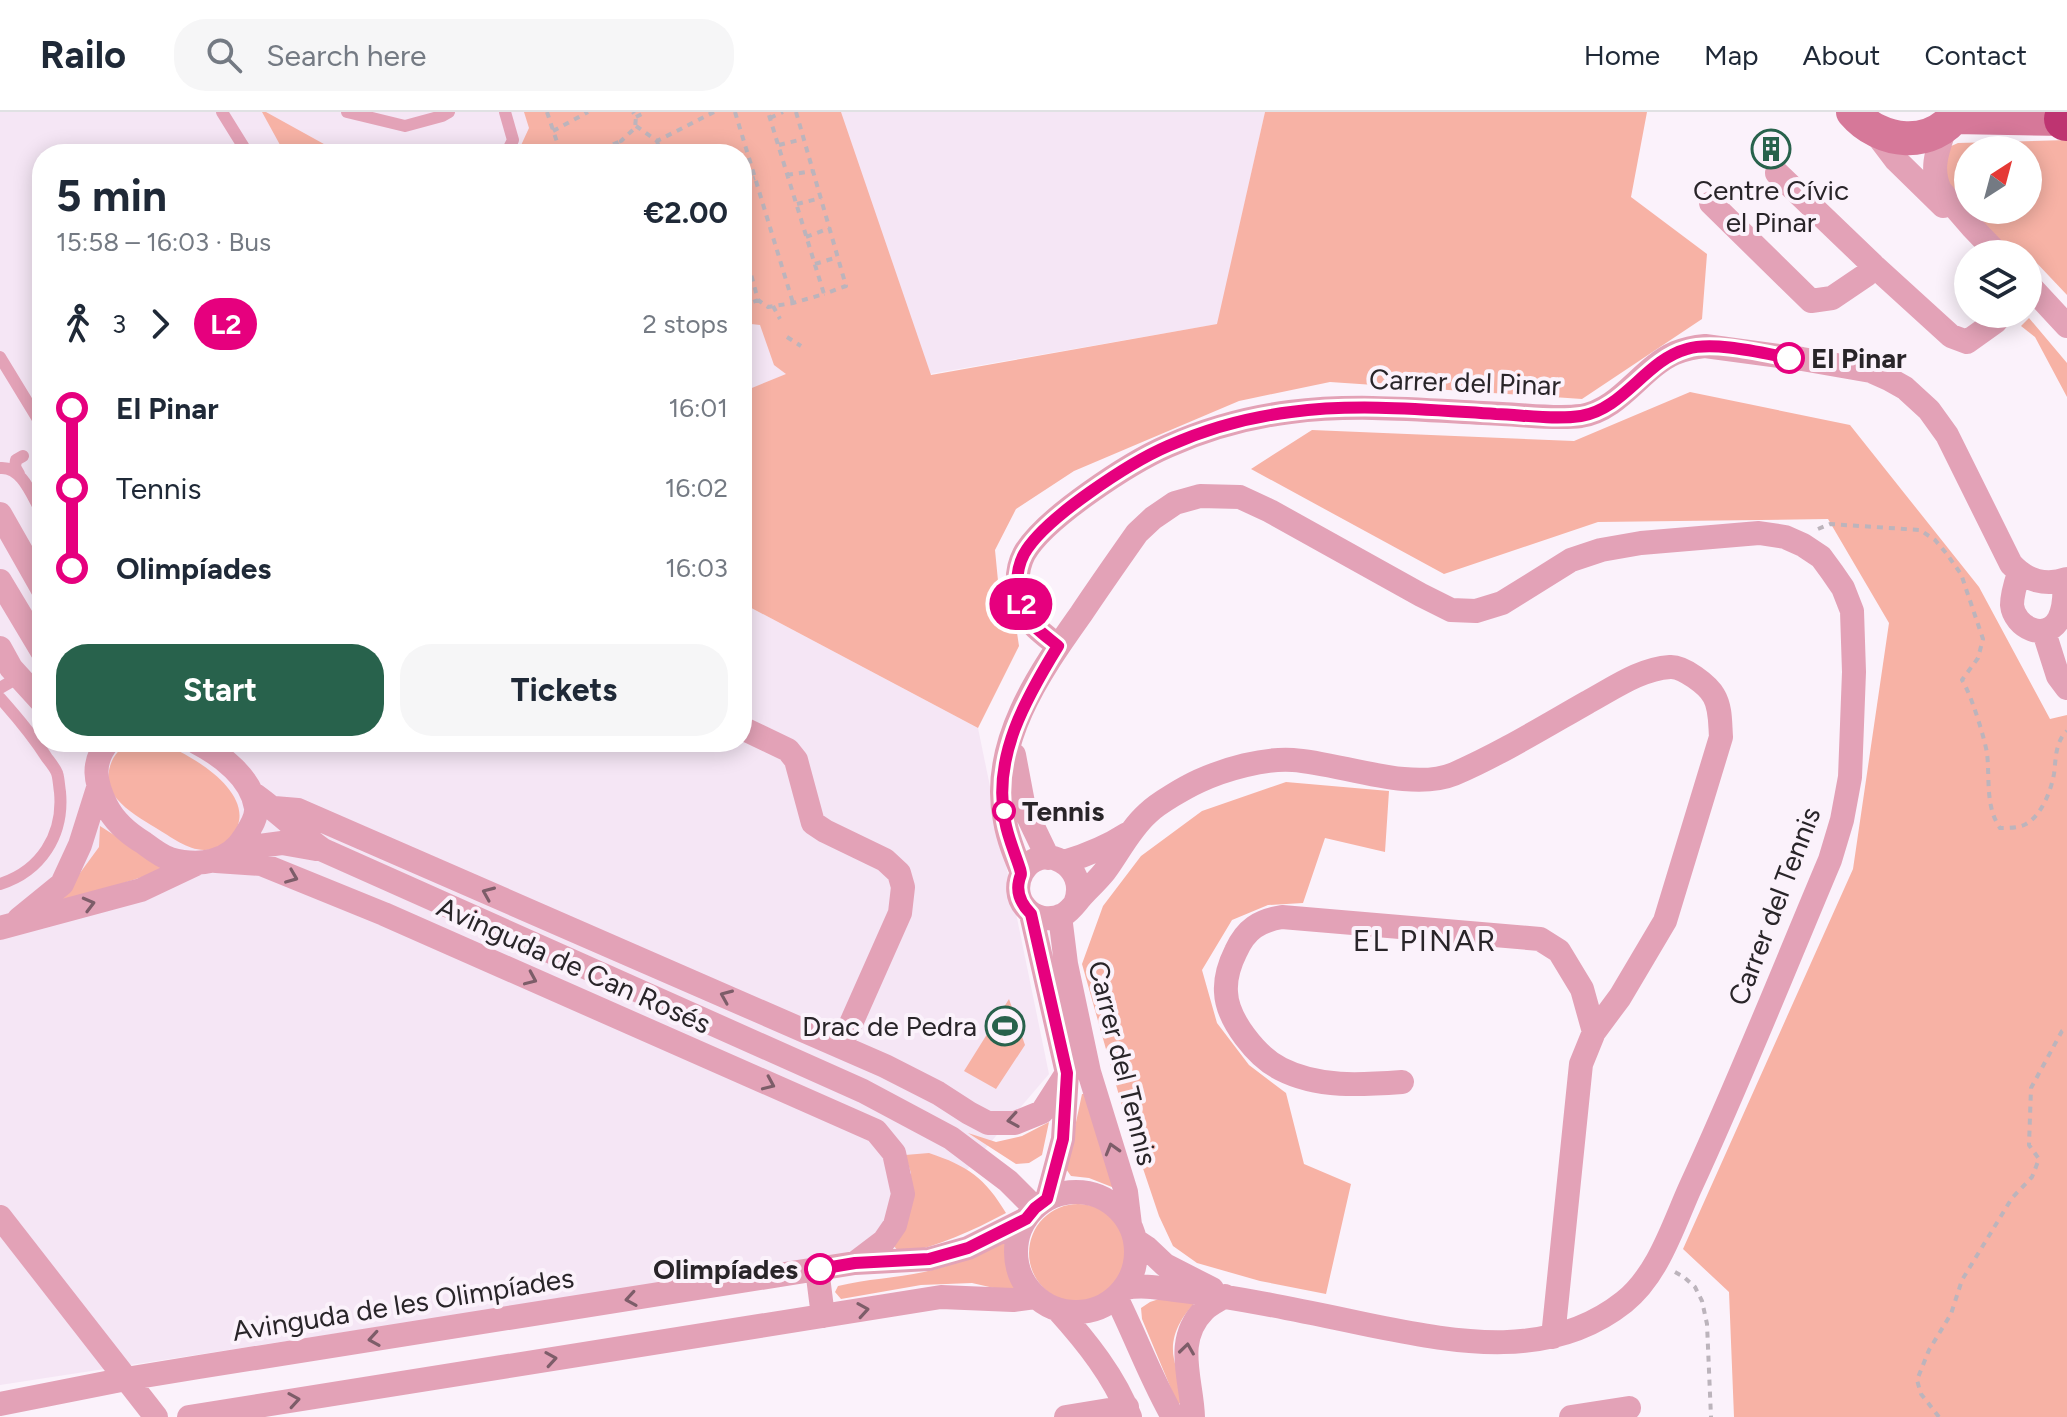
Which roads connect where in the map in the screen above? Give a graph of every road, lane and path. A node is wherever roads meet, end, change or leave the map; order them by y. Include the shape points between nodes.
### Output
1 (222, 112) edge
2 (449, 112) edge
3 (505, 112) edge
4 (547, 112) edge
5 (588, 112) edge
6 (646, 112) edge
7 (714, 112) edge
8 (735, 112) edge
9 (783, 112) edge
10 (796, 112) edge
11 (350, 113) edge
12 (634, 115) edge
13 (769, 115) edge
14 (1953, 118) edge
15 (2067, 119) edge
16 (1864, 122) edge
17 (636, 126) junction
18 (553, 131) junction
19 (805, 139) junction
20 (621, 141) junction
21 (657, 141) junction
22 (242, 144) edge
23 (511, 144) edge
24 (558, 144) edge
25 (614, 144) edge
26 (622, 144) edge
27 (658, 144) edge
28 (745, 144) edge
29 (779, 145) junction
30 (752, 168) edge
31 (814, 171) junction
32 (1777, 173) dead end
33 (787, 175) junction
34 (755, 178) junction
35 (752, 179) edge
36 (821, 198) junction
37 (1711, 203) dead end
38 (797, 204) junction
39 (1972, 227) junction
40 (830, 228) junction
41 (806, 237) junction
42 (1985, 240) edge
43 (838, 257) junction
44 (815, 264) junction
45 (1873, 265) junction
46 (752, 276) edge
47 (824, 294) junction
48 (2042, 299) edge
49 (758, 300) junction
50 (752, 302) edge
51 (793, 303) junction
52 (773, 306) junction
53 (780, 319) dead end
54 (2067, 326) edge
55 (1987, 328) edge
56 (787, 337) dead end
57 (801, 346) dead end
58 (0, 357) edge
59 (32, 410) edge
60 (23, 456) dead end
61 (0, 468) edge
62 (19, 474) junction
63 (32, 496) edge
64 (0, 514) edge
65 (1803, 545) junction
66 (32, 570) edge
67 (2019, 573) junction
68 (2066, 580) edge
69 (0, 581) edge
70 (2044, 632) junction
71 (32, 634) edge
72 (1058, 646) junction
73 (0, 648) edge
74 (10, 682) edge
75 (2067, 688) edge
76 (32, 696) edge
77 (0, 698) edge
78 (2067, 731) edge
79 (752, 733) edge
80 (32, 736) edge
81 (1011, 741) junction
82 (44, 752) edge
83 (212, 752) edge
84 (93, 754) edge
85 (252, 793) junction
86 (274, 808) junction
87 (1132, 831) junction
88 (323, 850) junction
89 (216, 858) junction
90 (1056, 860) junction
91 (1022, 873) junction
92 (0, 884) edge
93 (1068, 910) junction
94 (1031, 914) junction
95 (7, 925) edge
96 (2067, 1027) edge
97 (1594, 1032) junction
98 (841, 1046) junction
99 (1067, 1073) junction
100 (909, 1078) junction
101 (1402, 1082) dead end
102 (863, 1091) junction
103 (951, 1138) junction
104 (894, 1153) junction
105 (1036, 1209) junction
106 (0, 1217) edge
107 (1132, 1233) junction
108 (1657, 1261) junction
109 (855, 1263) junction
110 (817, 1269) junction
111 (1120, 1293) junction
112 (1225, 1296) junction
113 (1035, 1297) junction
114 (1058, 1310) junction
115 (823, 1316) junction
116 (1553, 1337) junction
117 (126, 1379) junction
118 (0, 1404) edge
119 (1629, 1408) dead end
120 (244, 1412) edge
121 (1128, 1412) edge
122 (156, 1417) edge
123 (189, 1417) edge
124 (1066, 1417) edge
125 (1173, 1417) edge
126 (1193, 1417) edge
127 (1571, 1417) edge
128 (1711, 1417) edge
129 (1939, 1417) edge

1 - 22 lane
2 - 11 lane via 405,126
3 - 23 lane
4 - 18 path
5 - 18 path
6 - 12 path
7 - 21 path
8 - 28 path
9 - 13 path
10 - 19 path
12 - 17 path
13 - 29 path
14 - 15 main road
14 - 16 main road via 1911,139 1899,139
14 - 39 street via 1935,176 1940,190
16 - 39 street via 1896,160
17 - 20 path
17 - 21 path
18 - 24 path
19 - 29 path
19 - 31 path
20 - 25 path
20 - 26 path
21 - 27 path
29 - 33 path
30 - 34 path
31 - 33 path
31 - 36 path
32 - 45 street
33 - 38 path
34 - 35 path
34 - 51 path
36 - 38 path
36 - 40 path
37 - 45 street via 1811,301 1832,298
38 - 41 path
39 - 42 street
40 - 41 path
40 - 43 path
41 - 44 path
43 - 44 path
43 - 47 path via 846,286
44 - 47 path
45 - 55 street via 1951,336 1967,342
46 - 49 path
47 - 51 path
48 - 54 street
49 - 50 path
49 - 52 path
51 - 52 path
52 - 53 path
56 - 57 path
58 - 59 lane
60 - 62 lane via 15,464
61 - 62 lane
62 - 63 lane
64 - 66 street
65 - 72 street, Carrer del Tennis via 1759,533 1601,550 1571,560 1502,603 1476,611 1451,610 1260,506 1240,497 1200,496 1175,503 1137,533
65 - 78 path via 1812,531 1830,524 1920,530 1935,540 1961,574 1983,639 1978,658 1962,680 1987,750 1991,807 2000,828 2025,825 2037,815
65 - 108 street, Carrer del Tennis via 1821,557 1852,611 1850,777 1842,820 1824,874
67 - 68 street via 2042,582
67 - 70 street via 2014,612 2025,625
67 - 72 street, Carrer del Pinar via 1947,435 1905,388 1871,371 1705,346 1674,354 1614,401 1584,415 1329,408 1247,421 1168,446 1078,502 1035,538 1024,555 1017,574 1025,614
68 - 70 street via 2060,618
69 - 71 street
70 - 75 street
72 - 81 street, Carrer del Tennis via 1026,699
73 - 74 street via 11,668
74 - 76 street
77 - 80 lane
79 - 98 street via 788,750 796,760 813,823 885,860 899,873 903,887 900,913
81 - 90 street, Carrer del Tennis via 1024,808
81 - 91 street, Carrer del Tennis via 1005,760 1004,819
82 - 92 lane via 58,774 60,816 52,842 40,860
83 - 85 street, Avinguda de Can Rosés via 239,773
84 - 89 street via 108,810 128,833 167,858
84 - 95 street via 80,845 62,884
85 - 86 street, Avinguda de Can Rosés
85 - 89 street via 252,826
86 - 88 street, Avinguda de Can Rosés
98 -> 86 street, Avinguda de Can Rosés via 298,810
87 - 90 street via 1085,856
87 - 93 street
87 - 97 street via 1149,812 1197,782 1239,766 1292,760 1414,780 1449,776 1641,673 1673,666 1694,676 1714,696 1721,737 1665,921
88 - 89 street, Avinguda de Can Rosés via 282,843
88 - 102 street, Avinguda de Can Rosés
95 -> 89 street via 141,890
89 -> 104 street, Avinguda de Can Rosés via 261,864 384,914 876,1131
90 - 91 street via 1033,862
90 - 93 street, Carrer del Tennis via 1078,881
91 - 94 street, Carrer del Tennis via 1020,900
93 - 94 street via 1051,919
107 -> 93 street, Carrer del Tennis via 1066,964
94 - 99 street, Carrer del Tennis
96 - 129 path via 2031,1088 2029,1145 2039,1159 2032,1177 2012,1198 1962,1280 1917,1380
97 - 101 street via 1582,989 1559,951 1540,939 1282,917 1253,927 1227,970 1226,995 1256,1051 1280,1069 1311,1080 1354,1085
97 - 116 street via 1581,1064
98 - 100 street, Avinguda de Can Rosés
99 -> 100 street, Avinguda de Can Rosés via 1042,1112 1015,1123 988,1123
99 - 105 street, Carrer del Tennis via 1063,1139
100 - 103 street, Avinguda de Can Rosés via 928,1114
102 - 103 street, Avinguda de Can Rosés
102 - 104 street via 882,1113
103 - 105 street, Avinguda de Can Rosés
104 - 109 street via 903,1194 895,1225 879,1247
105 - 107 street via 1065,1193 1084,1193 1118,1209
105 - 109 street, Avinguda de les Olimpíades via 968,1248 929,1259
105 - 113 street via 1018,1235 1016,1251 1018,1268
106 - 117 street
107 - 111 street via 1135,1265
107 - 112 street, Carrer del Tennis via 1165,1265
108 - 116 street, Carrer del Tennis via 1625,1302
108 - 128 path via 1684,1277 1702,1301
109 - 110 street, Avinguda de les Olimpíades
110 - 115 street
110 -> 117 street, Avinguda de les Olimpíades
111 - 112 street, Carrer del Tennis via 1139,1285
111 - 114 street via 1098,1308
111 - 125 street via 1155,1386
112 - 116 street, Carrer del Tennis via 1469,1341 1522,1343
126 -> 112 street via 1185,1358 1191,1329 1204,1309
113 - 114 street
115 -> 113 street via 941,1297
114 - 121 street via 1105,1369
120 -> 115 street
117 - 118 street, Avinguda de les Olimpíades
117 - 122 street
119 - 127 street
120 - 123 street
121 - 124 street

